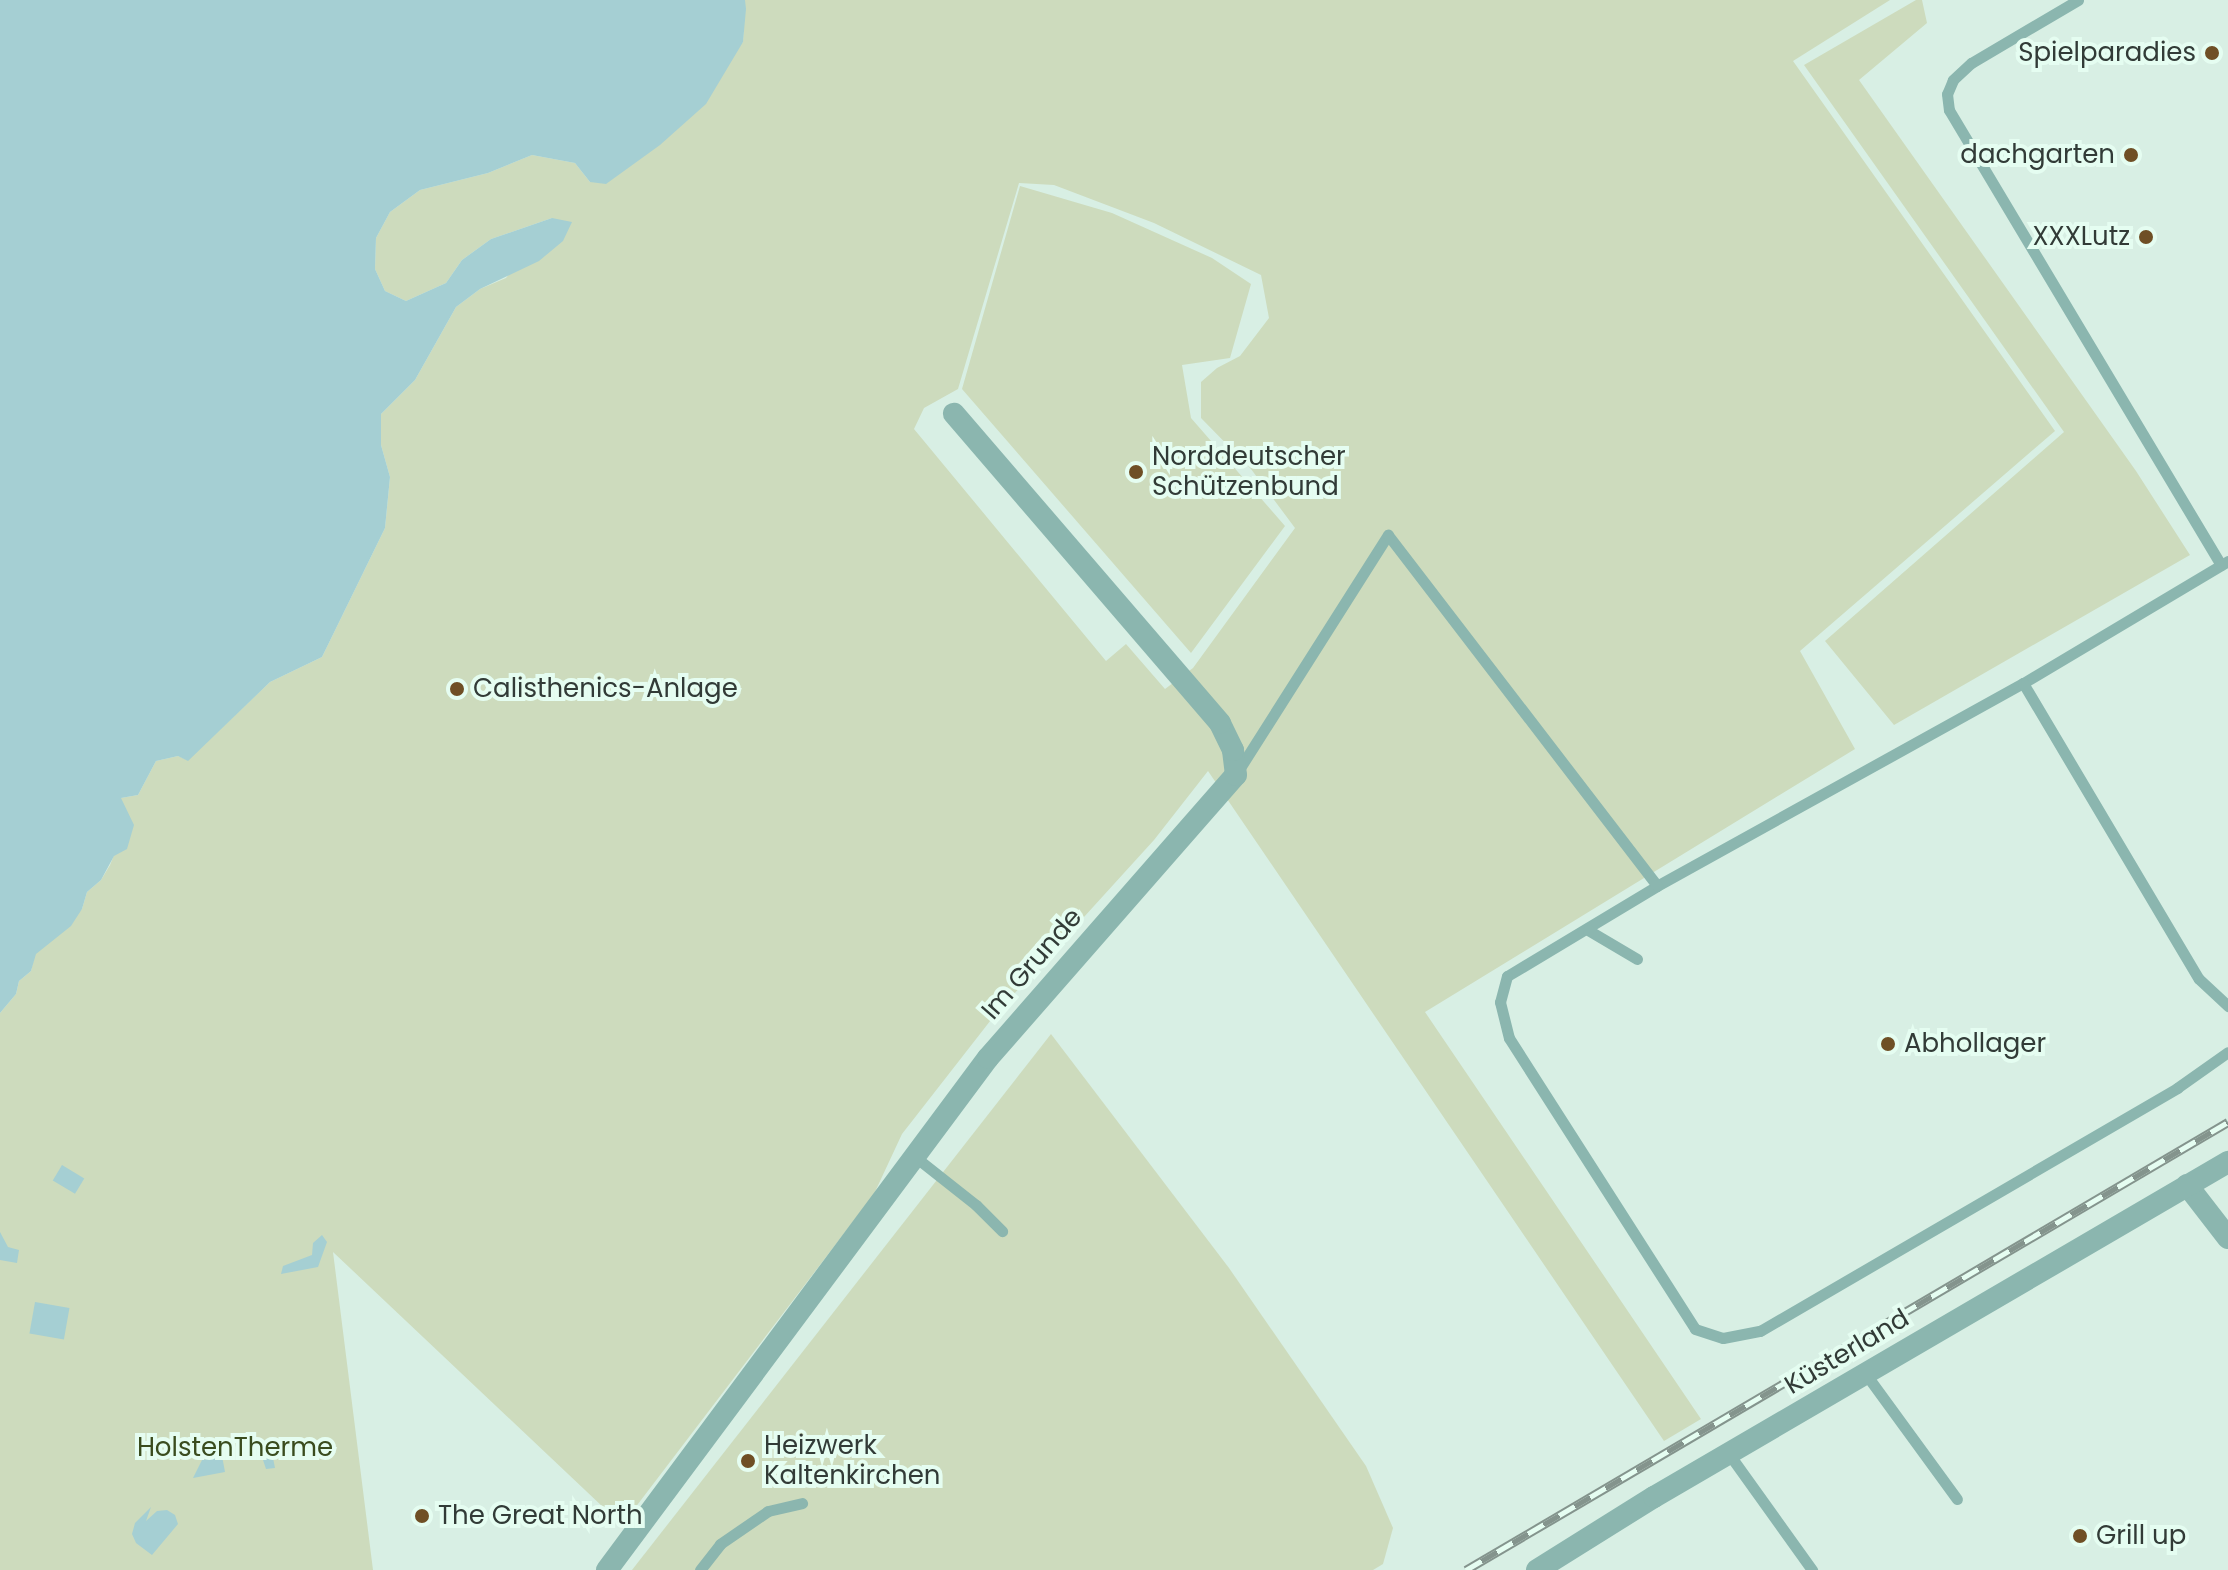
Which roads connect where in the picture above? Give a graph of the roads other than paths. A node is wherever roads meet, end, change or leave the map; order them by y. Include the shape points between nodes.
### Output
1 (2078, 0) edge
2 (954, 414) dead end
3 (2225, 563) edge
4 (2023, 683) junction
5 (1236, 775) junction
6 (1657, 886) junction
7 (1588, 930) junction
8 (1637, 959) dead end
9 (2228, 1006) edge
10 (2226, 1053) edge
11 (913, 1155) junction
12 (2228, 1162) edge
13 (2187, 1185) junction
14 (1002, 1231) dead end
15 (2228, 1238) edge
16 (1865, 1373) junction
17 (1729, 1454) junction
18 (1957, 1499) dead end
19 (802, 1503) dead end
20 (607, 1570) edge
21 (700, 1570) edge
22 (1537, 1570) edge
23 (1812, 1570) edge

1 - 3 lane via 1971,63 1953,80 1947,94 1949,110
2 - 5 street via 1220,723 1233,750
3 - 4 lane
4 - 6 lane
4 - 9 lane via 2199,979
5 - 6 lane via 1388,535
5 - 11 street, Im Grunde via 1062,969
6 - 7 lane
7 - 8 lane
7 - 10 lane via 1507,976 1500,1002 1509,1038 1695,1329 1723,1338 1760,1331 2177,1088
11 - 14 lane
11 - 20 street, Im Grunde
12 - 13 street, Küsterland
13 - 15 street
13 - 16 street, Küsterland
16 - 17 street, Küsterland
16 - 18 lane
17 - 22 street, Küsterland
17 - 23 lane
19 - 21 lane via 768,1511 720,1544

